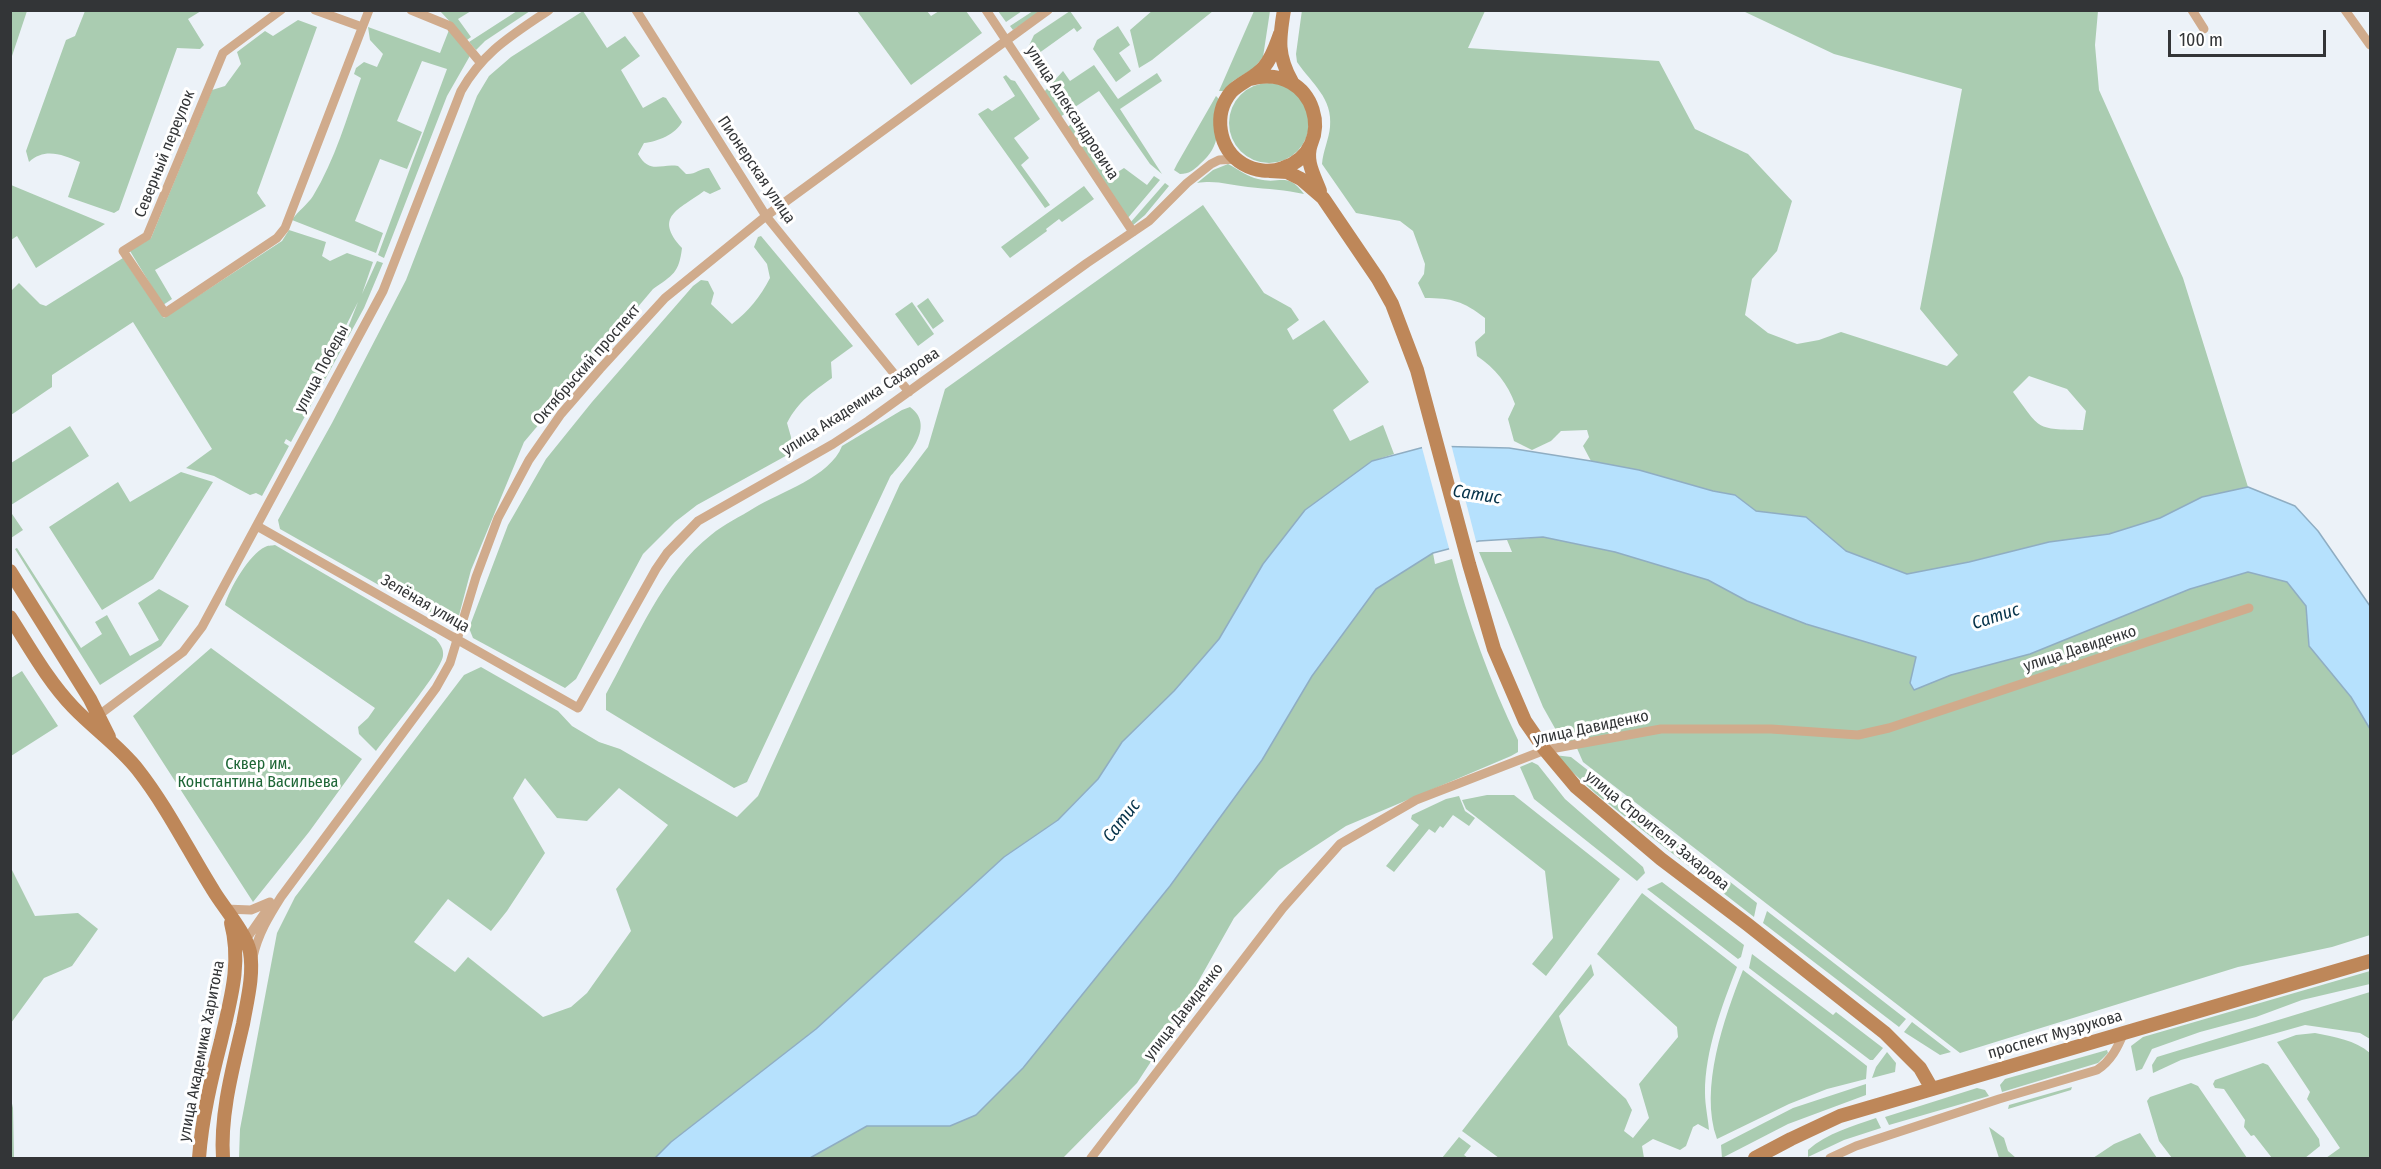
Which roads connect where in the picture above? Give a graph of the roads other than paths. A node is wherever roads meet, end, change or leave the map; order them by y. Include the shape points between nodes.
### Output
1 (280, 10) edge
2 (315, 10) edge
3 (369, 10) edge
4 (411, 10) edge
5 (549, 10) edge
6 (636, 10) edge
7 (986, 10) edge
8 (1048, 10) edge
9 (1284, 10) edge
10 (2192, 10) edge
11 (2345, 10) edge
12 (362, 27) junction
13 (2204, 29) dead end
14 (1280, 34) junction
15 (1005, 40) junction
16 (2370, 45) edge
17 (480, 62) junction
18 (1250, 79) junction
19 (1292, 82) junction
20 (1221, 133) junction
21 (1312, 141) junction
22 (1237, 159) junction
23 (1212, 164) junction
24 (1270, 171) junction
25 (1323, 198) junction
26 (766, 216) junction
27 (1133, 232) junction
28 (909, 392) junction
29 (257, 526) junction
30 (10, 571) edge
31 (2249, 608) dead end
32 (10, 617) edge
33 (456, 640) junction
34 (578, 708) joint
35 (94, 718) junction
36 (1545, 750) junction
37 (280, 897) junction
38 (227, 912) junction
39 (245, 939) junction
40 (237, 959) junction
41 (2370, 962) edge
42 (251, 968) junction
43 (2124, 1032) junction
44 (1932, 1089) junction
45 (199, 1158) edge
46 (223, 1158) edge
47 (1091, 1158) edge
48 (1755, 1158) edge
49 (1830, 1158) edge

1 - 12 street, Северный переулок via 223,53 147,236 123,251 165,313 277,238 285,228
2 - 12 street
3 - 12 street, Северный переулок
4 - 17 street via 450,26
5 - 17 street, улица Победы
6 - 26 street, Пионерская улица
7 - 15 street, улица Александровича
8 - 15 street, Октябрьский проспект
9 - 14 main road
10 - 13 street
11 - 16 street
14 - 18 main road via 1265,66
14 - 19 main road via 1282,64
15 - 26 street, Октябрьский проспект
15 - 27 street, улица Александровича
17 - 29 street, улица Победы via 461,91 383,291
18 - 19 main road via 1271,76
18 - 20 main road via 1226,101 1221,111
19 - 21 main road via 1306,95 1314,112
20 - 22 main road
20 - 23 street via 1220,148
21 - 24 main road via 1295,162
21 - 25 main road, улица Строителя Захарова via 1309,159
22 - 23 street, улица Академика Сахарова
22 - 24 main road via 1249,167
23 - 27 street, улица Академика Сахарова
24 - 25 main road, улица Строителя Захарова via 1287,172 1301,179
25 - 36 main road, улица Строителя Захарова via 1392,304 1417,370 1494,649 1525,721
26 - 28 street, Пионерская улица
26 - 33 street, Октябрьский проспект via 665,298 561,414 529,460 498,518
27 - 28 street, улица Академика Сахарова
28 - 34 street, улица Академика Сахарова via 833,444 698,521 656,569
29 - 33 street, Зелёная улица
29 - 35 street, улица Победы via 202,627 183,652
30 - 35 main road, улица Академика Харитона
31 - 36 street, улица Давиденко via 1858,735 1771,729 1661,729
32 - 35 main road, улица Академика Харитона via 56,687
33 - 34 street, Зелёная улица
33 - 37 street, Октябрьский проспект via 450,663 436,688
35 - 38 main road, улица Академика Харитона via 162,804
36 - 44 main road, улица Строителя Захарова via 1576,787 1661,859 1885,1033 1920,1068
36 - 47 street, улица Давиденко via 1428,795 1340,844 1283,908
37 - 38 street, Октябрьский проспект via 251,910
37 - 39 street, Октябрьский проспект
37 - 42 street, Октябрьский проспект via 256,944
38 - 39 main road, улица Академика Харитона
38 - 40 main road, улица Академика Харитона
39 - 40 street, Октябрьский проспект
39 - 42 main road, улица Академика Харитона
40 - 45 main road, улица Академика Харитона
41 - 43 main road, проспект Музрукова
42 - 46 main road, улица Академика Харитона via 228,1091
43 - 44 main road, проспект Музрукова
43 - 49 street via 2118,1048 2097,1070 1856,1146
44 - 48 main road, проспект Музрукова via 1840,1116

